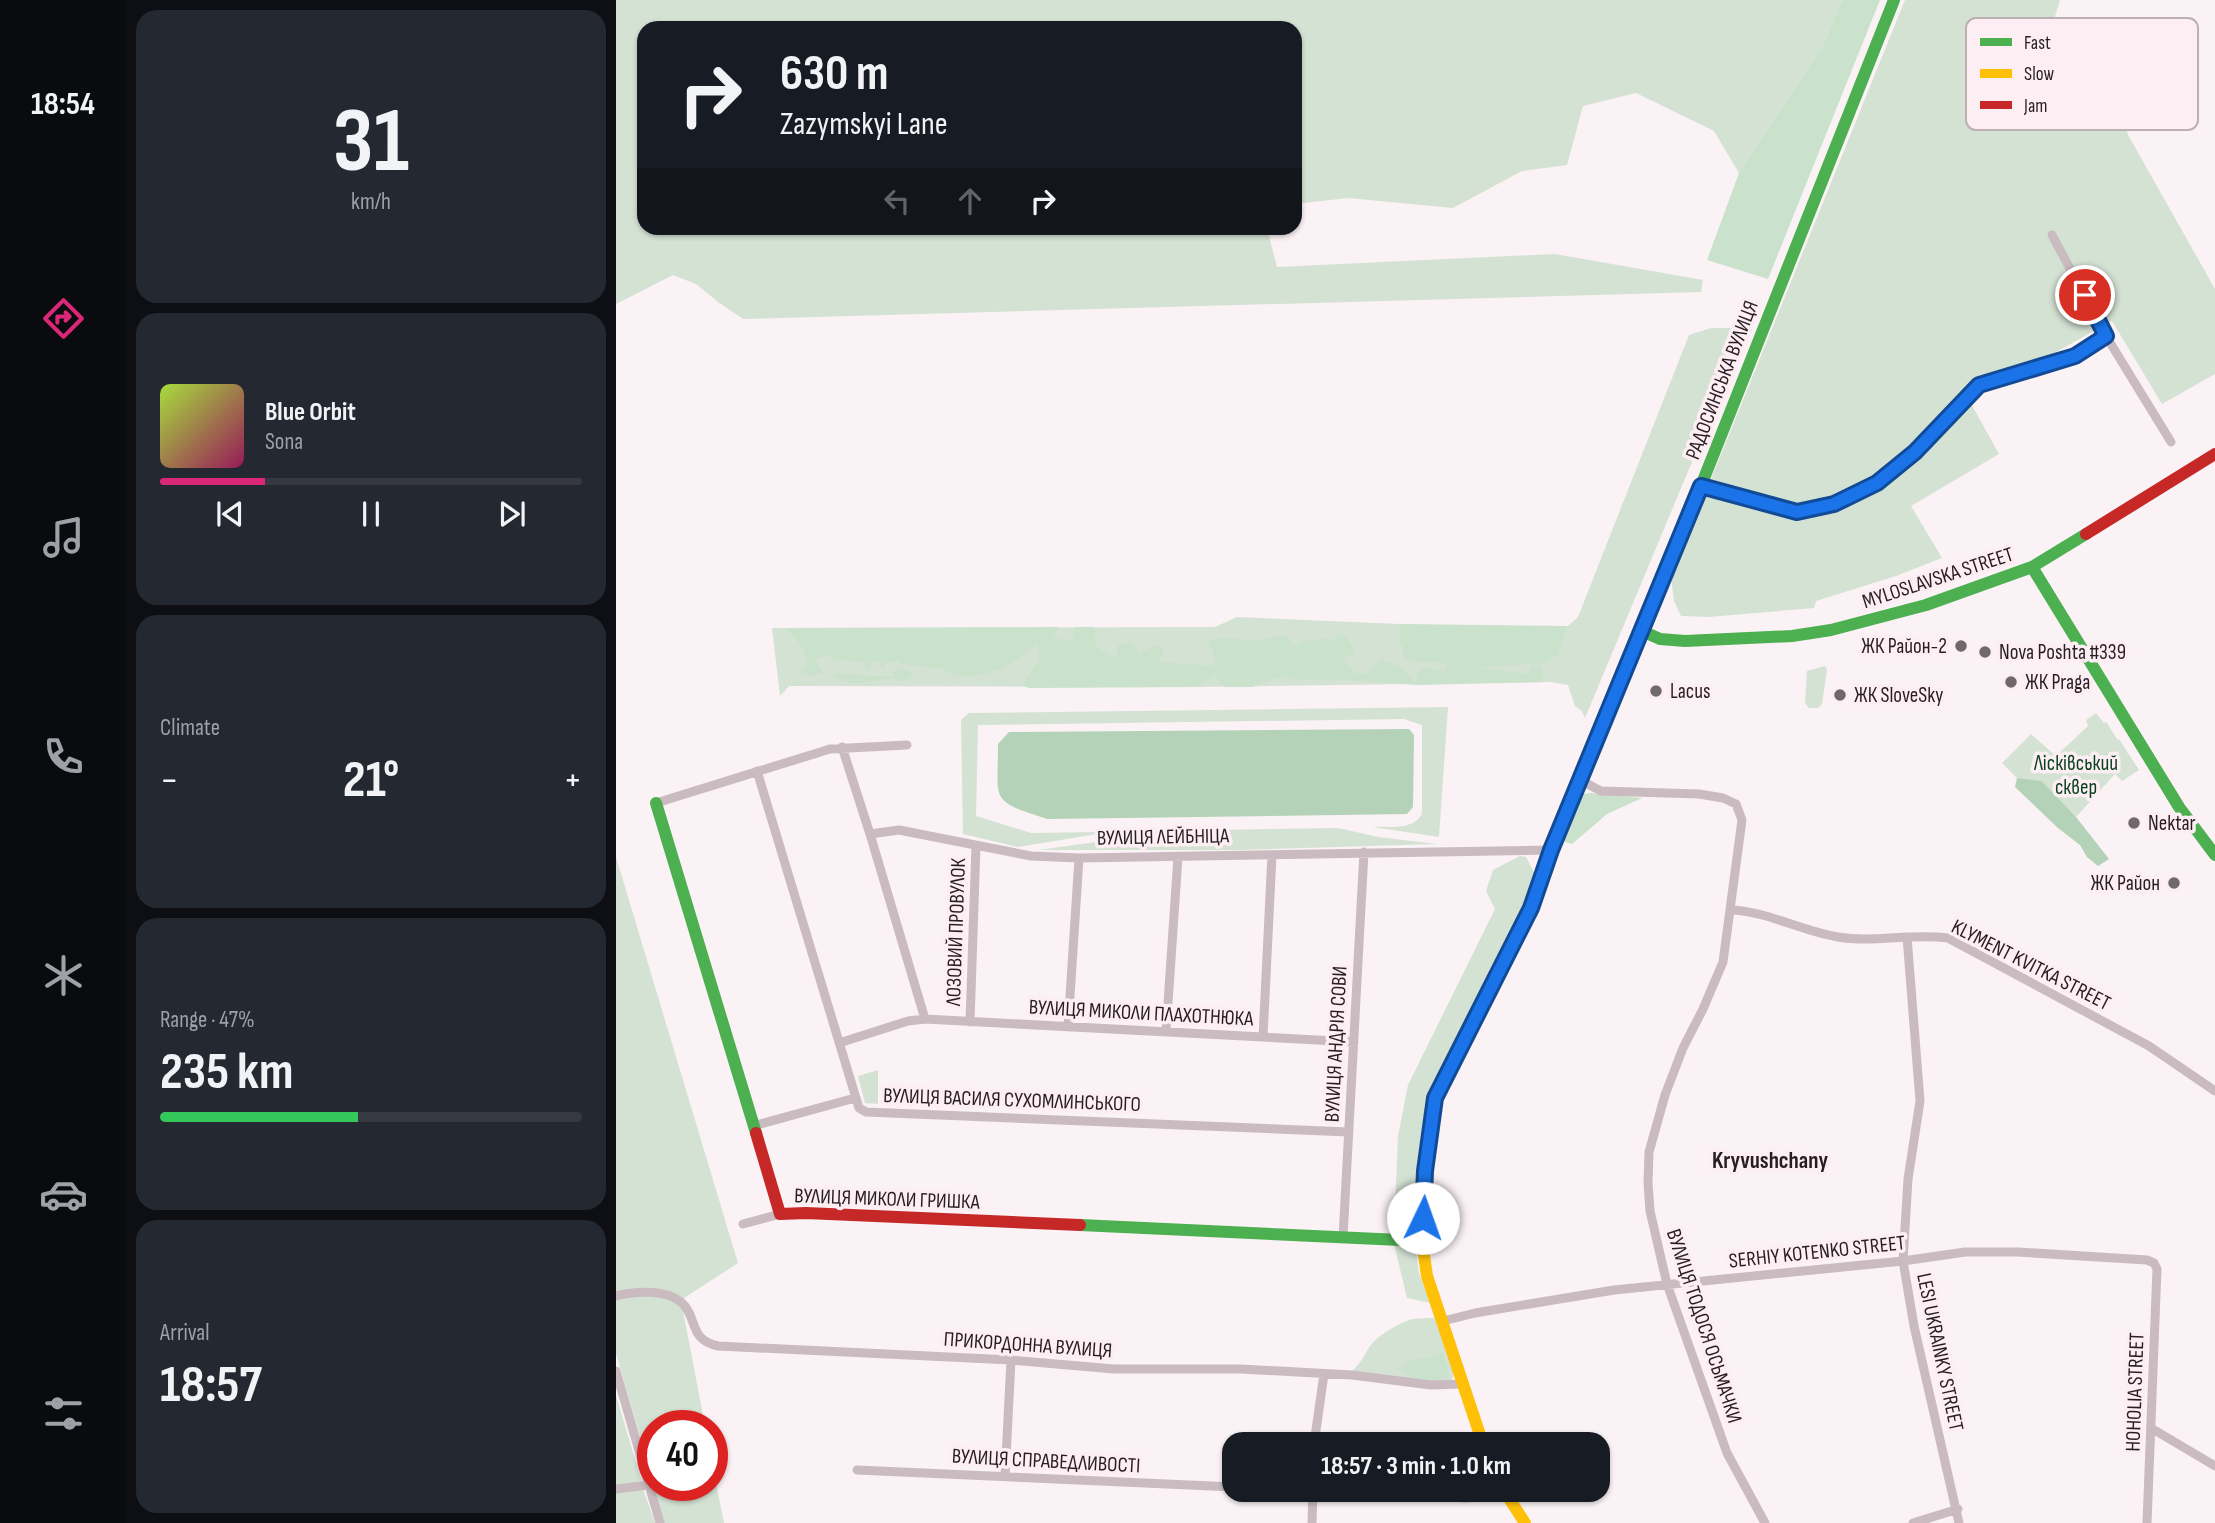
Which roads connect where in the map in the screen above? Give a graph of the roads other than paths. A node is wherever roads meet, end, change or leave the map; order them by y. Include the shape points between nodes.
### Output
1 (1894, 0) edge
2 (2052, 235) dead end
3 (2106, 336) junction
4 (2171, 442) dead end
5 (2215, 454) edge
6 (1701, 486) junction
7 (2032, 568) junction
8 (1642, 631) junction
9 (907, 745) dead end
10 (842, 747) junction
11 (757, 771) junction
12 (1580, 780) junction
13 (656, 804) joint
14 (870, 834) junction
15 (976, 845) junction
16 (1551, 850) junction
17 (1364, 852) junction
18 (1272, 855) junction
19 (2215, 856) edge
20 (1178, 857) junction
21 (1079, 858) junction
22 (1732, 910) junction
23 (1908, 937) junction
24 (926, 1019) junction
25 (970, 1022) junction
26 (1068, 1027) junction
27 (1166, 1032) junction
28 (1263, 1037) junction
29 (1354, 1042) junction
30 (839, 1044) junction
31 (2215, 1091) edge
32 (855, 1098) junction
33 (753, 1126) junction
34 (1349, 1132) junction
35 (780, 1214) junction
36 (743, 1224) dead end
37 (1343, 1237) junction
38 (1422, 1241) junction
39 (1903, 1261) junction
40 (2154, 1263) joint
41 (1667, 1284) junction
42 (616, 1296) edge
43 (1443, 1321) junction
44 (1011, 1360) junction
45 (616, 1371) edge
46 (1324, 1374) junction
47 (1463, 1384) junction
48 (2151, 1428) junction
49 (1316, 1432) edge
50 (1479, 1432) edge
51 (637, 1444) edge
52 (2215, 1466) edge
53 (857, 1470) dead end
54 (1006, 1477) junction
55 (637, 1486) edge
56 (1222, 1486) edge
57 (616, 1489) edge
58 (654, 1501) edge
59 (1313, 1502) edge
60 (1511, 1502) edge
61 (1958, 1509) junction
62 (660, 1523) edge
63 (1312, 1523) edge
64 (1525, 1523) edge
65 (1765, 1523) edge
66 (1913, 1523) edge
67 (1959, 1523) edge
68 (2147, 1523) edge

1 - 6 street, РАДОСИНСЬКА ВУЛИЦЯ
2 - 3 street
3 - 4 street
3 - 6 street via 2075,356 1979,385 1915,452 1877,483 1834,504 1797,512
5 - 7 street, MYLOSLAVSKA STREET
6 - 8 street, РАДОСИНСЬКА ВУЛИЦЯ
7 - 8 street, MYLOSLAVSKA STREET via 1926,605 1830,630 1685,641 1660,639
7 - 19 street via 2179,807
8 - 12 street, РАДОСИНСЬКА ВУЛИЦЯ
9 - 10 street
10 - 11 street
10 - 14 street
11 - 13 street
11 - 30 street, ВУЛИЦЯ ВАСИЛЯ СУХОМЛИНСЬКОГО
12 - 16 street, РАДОСИНСЬКА ВУЛИЦЯ
12 - 22 street, ВУЛИЦЯ ТОДОСЯ ОСЬМАЧКИ via 1601,791 1699,794 1736,804 1742,820
13 - 33 street, ВУЛИЦЯ МИКОЛИ ГРИШКА
14 - 15 street, ВУЛИЦЯ ЛЕЙБНІЦА via 899,830
14 - 24 street
15 - 21 street, ВУЛИЦЯ ЛЕЙБНІЦА via 1031,856
15 - 25 street, ЛОЗОВИЙ ПРОВУЛОК
16 - 17 street, ВУЛИЦЯ ЛЕЙБНІЦА
16 - 38 street, РАДОСИНСЬКА ВУЛИЦЯ via 1531,908 1435,1098
17 - 18 street, ВУЛИЦЯ ЛЕЙБНІЦА
17 - 29 street, ВУЛИЦЯ АНДРІЯ СОВИ
18 - 20 street, ВУЛИЦЯ ЛЕЙБНІЦА
18 - 28 street
20 - 21 street, ВУЛИЦЯ ЛЕЙБНІЦА
20 - 27 street
21 - 26 street
22 - 23 street, KLYMENT KVITKA STREET via 1759,913 1838,937
22 - 41 street, ВУЛИЦЯ ТОДОСЯ ОСЬМАЧКИ via 1723,962 1683,1048 1648,1152 1650,1211
23 - 31 street, KLYMENT KVITKA STREET via 1954,941 2149,1046
23 - 39 street, LESI UKRAINKY STREET via 1920,1101 1908,1179
24 - 25 street, ВУЛИЦЯ МИКОЛИ ПЛАХОТНЮКА
24 - 30 street, ВУЛИЦЯ МИКОЛИ ПЛАХОТНЮКА
25 - 26 street, ВУЛИЦЯ МИКОЛИ ПЛАХОТНЮКА
26 - 27 street, ВУЛИЦЯ МИКОЛИ ПЛАХОТНЮКА
27 - 28 street, ВУЛИЦЯ МИКОЛИ ПЛАХОТНЮКА
28 - 29 street, ВУЛИЦЯ МИКОЛИ ПЛАХОТНЮКА
29 - 34 street, ВУЛИЦЯ АНДРІЯ СОВИ
30 - 32 street, ВУЛИЦЯ ВАСИЛЯ СУХОМЛИНСЬКОГО
32 - 33 street
32 - 34 street, ВУЛИЦЯ ВАСИЛЯ СУХОМЛИНСЬКОГО via 866,1112
33 - 35 street, ВУЛИЦЯ МИКОЛИ ГРИШКА
34 - 37 street, ВУЛИЦЯ АНДРІЯ СОВИ
35 - 36 street
35 - 37 street, ВУЛИЦЯ МИКОЛИ ГРИШКА
37 - 38 street, ВУЛИЦЯ МИКОЛИ ГРИШКА
38 - 43 street, РАДОСИНСЬКА ВУЛИЦЯ via 1427,1276
39 - 40 street, SERHIY KOTENKO STREET via 1965,1252 2018,1252
39 - 41 street, SERHIY KOTENKO STREET
39 - 61 street, LESI UKRAINKY STREET
40 - 48 street, HOHOLIA STREET
41 - 43 street, SERHIY KOTENKO STREET
41 - 65 street, ВУЛИЦЯ ТОДОСЯ ОСЬМАЧКИ via 1727,1453
42 - 44 street, ПРИКОРДОННА ВУЛИЦЯ via 644,1292 681,1301 696,1333 718,1346
43 - 47 street, РАДОСИНСЬКА ВУЛИЦЯ
44 - 46 street, ПРИКОРДОННА ВУЛИЦЯ via 1114,1369
44 - 54 street
45 - 51 street
46 - 47 street, ПРИКОРДОННА ВУЛИЦЯ
46 - 49 street
47 - 50 street, РАДОСИНСЬКА ВУЛИЦЯ
48 - 52 street
48 - 68 street, HOHOLIA STREET
53 - 54 street, ВУЛИЦЯ СПРАВЕДЛИВОСТІ
54 - 56 street, ВУЛИЦЯ СПРАВЕДЛИВОСТІ
55 - 57 street
58 - 62 street
59 - 63 street
60 - 64 street
61 - 66 street
61 - 67 street, LESI UKRAINKY STREET

